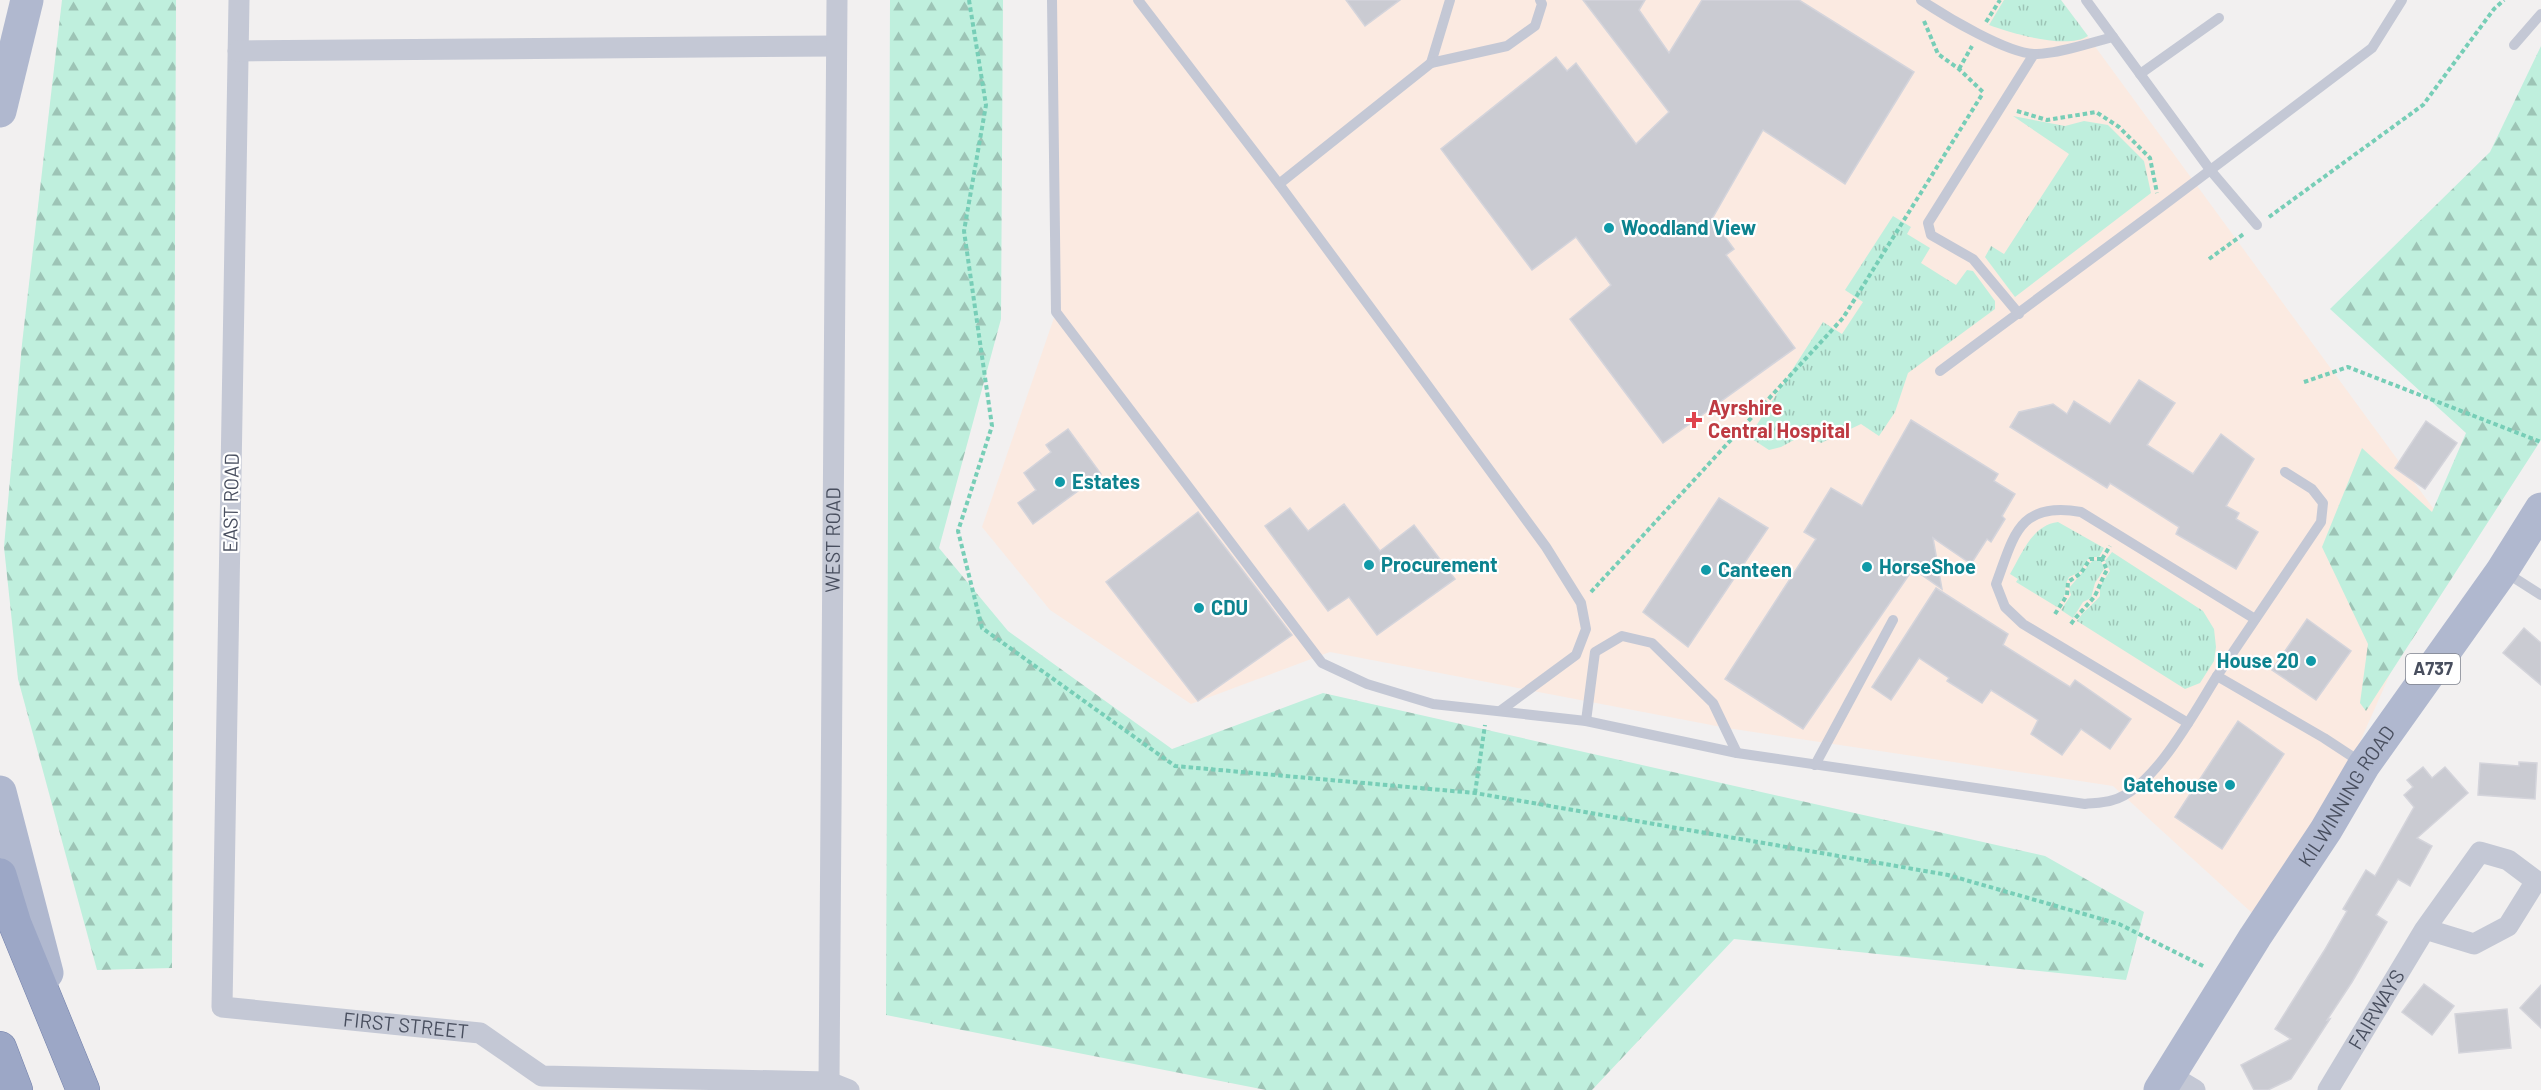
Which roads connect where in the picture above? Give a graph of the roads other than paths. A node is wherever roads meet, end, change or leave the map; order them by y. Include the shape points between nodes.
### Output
1 (27, 0) edge
2 (239, 0) edge
3 (837, 0) edge
4 (1052, 0) edge
5 (1138, 0) edge
6 (1450, 0) edge
7 (1540, 0) edge
8 (2086, 0) edge
9 (2402, 0) edge
10 (1920, 5) edge
11 (2541, 14) edge
12 (2219, 18) dead end
13 (2113, 37) junction
14 (2514, 45) dead end
15 (836, 46) junction
16 (238, 51) junction
17 (2034, 54) junction
18 (1431, 63) junction
19 (2140, 74) junction
20 (0, 111) edge
21 (2211, 171) junction
22 (1279, 184) junction
23 (2258, 225) road end
24 (2019, 314) junction
25 (1940, 371) dead end
26 (2285, 472) dead end
27 (2541, 509) edge
28 (2502, 571) junction
29 (2541, 595) edge
30 (2255, 619) junction
31 (1893, 620) dead end
32 (2217, 676) junction
33 (1500, 711) junction
34 (1586, 721) junction
35 (2188, 723) junction
36 (1737, 753) junction
37 (1815, 765) junction
38 (2364, 765) junction
39 (0, 792) edge
40 (0, 874) edge
41 (2426, 929) junction
42 (222, 1007) joint
43 (0, 1048) edge
44 (829, 1082) junction
45 (2175, 1085) edge
46 (16, 1090) edge
47 (83, 1090) edge
48 (849, 1090) edge
49 (2328, 1090) edge

1 - 20 main road
2 - 16 street, EAST ROAD
3 - 15 street, WEST ROAD
4 - 33 lane via 1056,312 1322,663 1367,684 1433,704
5 - 22 lane
6 - 18 lane
7 - 18 lane via 1535,26 1508,46
8 - 13 lane
9 - 21 lane via 2372,48
10 - 17 lane via 2011,48
11 - 14 lane
12 - 19 lane
13 - 17 lane
13 - 19 lane
15 - 16 street
15 - 44 street, WEST ROAD
16 - 42 street, EAST ROAD
17 - 24 lane via 1928,223 1931,235 1973,258
18 - 22 lane
19 - 21 lane
21 - 23 lane
21 - 24 lane
22 - 33 lane via 1546,547 1581,603 1586,629 1576,655
24 - 25 lane
26 - 30 lane via 2312,489 2323,503 2321,522
27 - 28 main road, KILWINNING ROAD / A737
28 - 29 lane
28 - 38 main road, KILWINNING ROAD / A737
30 - 32 lane
30 - 35 lane via 2081,512 2058,508 2032,516 2013,537 1996,585 2005,607 2023,624
31 - 37 lane
32 - 35 lane
32 - 38 lane
33 - 34 lane
34 - 36 lane
34 - 36 lane via 1595,652 1622,636 1652,643 1713,703
35 - 37 lane via 2157,768 2142,782 2115,800 2085,804
36 - 37 lane
38 - 45 main road, KILWINNING ROAD / A737 via 2255,937
39 - 47 main road via 41,953
40 - 47 highway via 15,924
41 - 41 street, FAIRWAYS via 2480,852 2508,860 2536,881 2508,926 2474,944
41 - 49 street, FAIRWAYS
42 - 44 street, FIRST STREET via 480,1033 543,1076
43 - 46 highway
44 - 48 street

